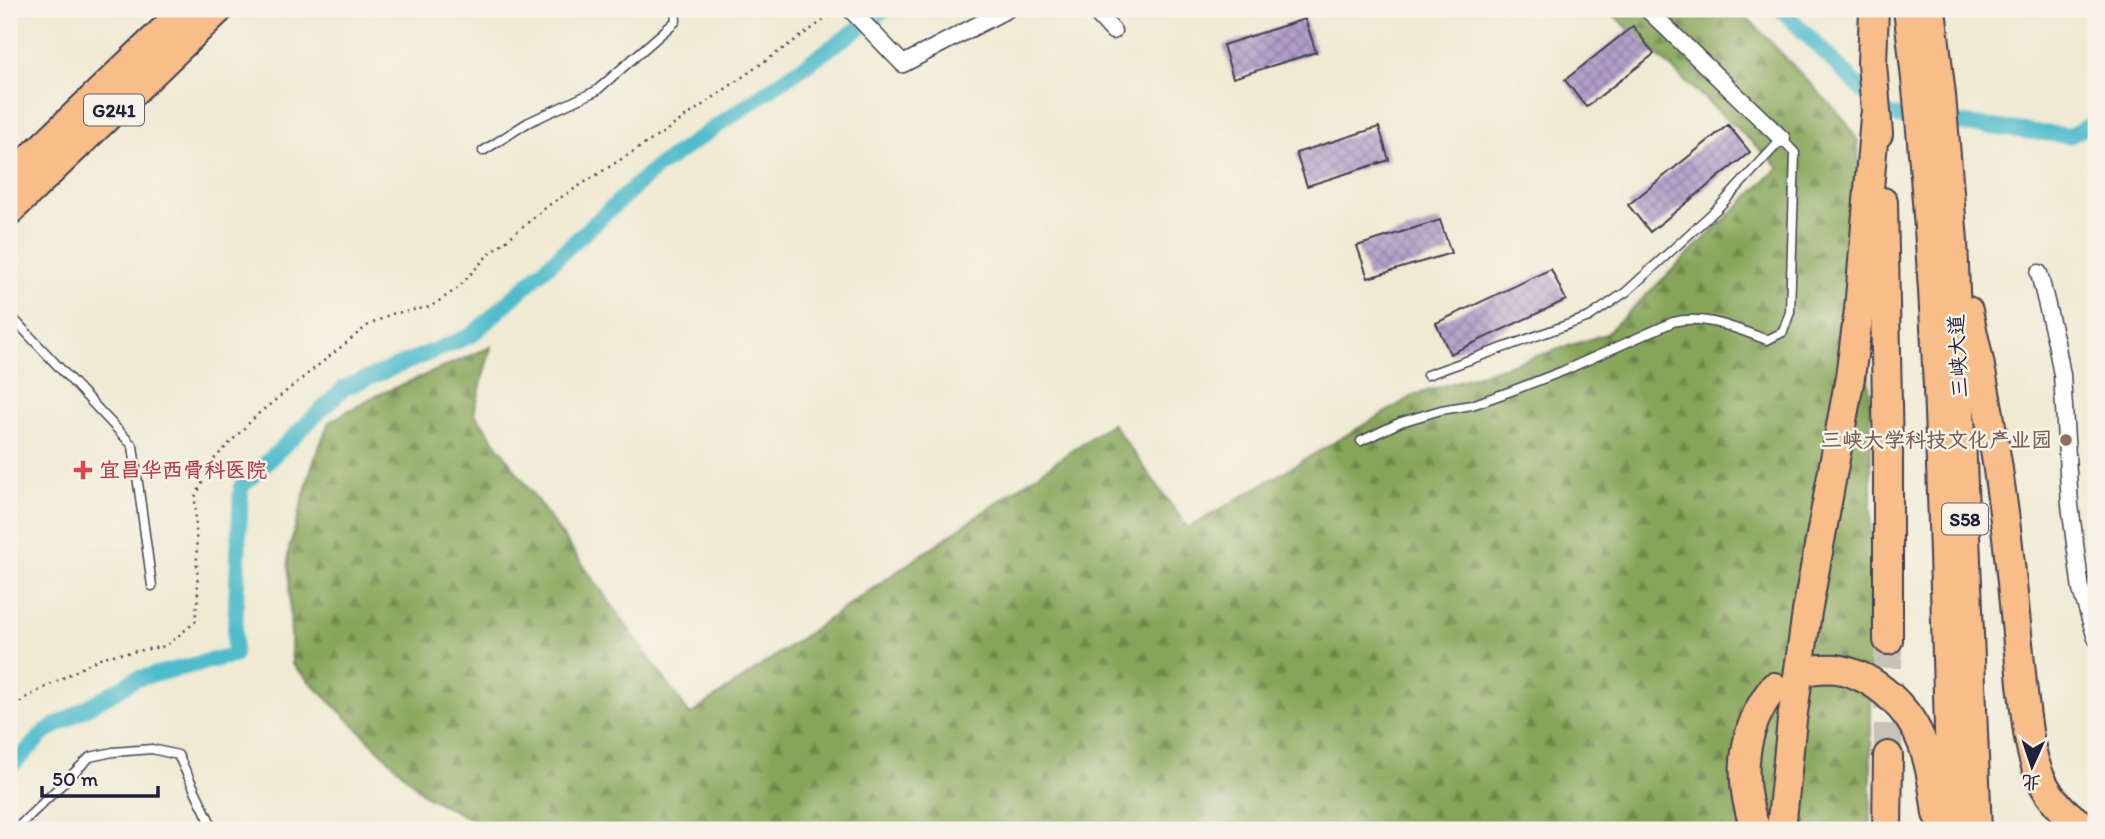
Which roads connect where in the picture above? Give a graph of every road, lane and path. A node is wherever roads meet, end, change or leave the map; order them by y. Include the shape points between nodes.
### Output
1 (186, 9) edge
2 (219, 9) edge
3 (675, 9) edge
4 (840, 9) edge
5 (850, 9) edge
6 (1008, 9) edge
7 (1093, 9) edge
8 (1647, 9) edge
9 (1874, 9) edge
10 (1908, 9) edge
11 (1931, 9) edge
12 (1113, 31) dead end
13 (1930, 94) junction
14 (1875, 117) junction
15 (1782, 139) junction
16 (483, 151) dead end
17 (9, 179) edge
18 (1938, 209) junction
19 (9, 211) edge
20 (1953, 241) junction
21 (2039, 273) dead end
22 (9, 314) edge
23 (1427, 375) dead end
24 (1361, 441) dead end
25 (152, 586) dead end
26 (2096, 638) edge
27 (1888, 640) tunnel mouth
28 (1810, 670) dead end
29 (1774, 687) dead end
30 (9, 711) edge
31 (1888, 756) tunnel mouth
32 (15, 830) edge
33 (214, 830) edge
34 (1756, 830) edge
35 (1781, 830) edge
36 (1887, 830) edge
37 (1940, 830) edge
38 (1952, 830) edge
39 (1977, 830) edge
40 (2090, 830) edge

1 - 17 highway, G241
2 - 19 highway, G241
3 - 16 lane via 676,22 596,91 527,123
4 - 30 path via 661,134 549,205 487,256 458,288 430,307 391,314 366,326 258,414 215,458 195,496 195,622 166,646 102,657
5 - 6 street via 903,64
7 - 12 street
8 - 15 street
9 - 14 highway
10 - 13 highway, 三峡大道 / S58
11 - 13 highway, 三峡大道 / S58
13 - 18 highway, 三峡大道 / S58
14 - 27 highway via 1885,219
14 - 35 highway via 1859,310 1807,612
15 - 23 lane via 1719,207 1626,292 1589,317
15 - 24 lane via 1795,153 1790,312 1783,332 1767,340 1687,319 1514,390 1401,422
18 - 20 highway, 三峡大道 / S58
18 - 38 highway, 三峡大道 / S58 via 1937,381
20 - 39 highway, 三峡大道 / S58
20 - 40 highway via 2003,491 2031,748 2049,794 2060,809
21 - 26 street via 2062,375 2081,590
22 - 25 lane via 133,446
28 - 37 highway via 1835,668 1854,674 1877,686 1903,709 1922,744
29 - 34 highway via 1751,729 1744,760 1744,786
31 - 36 highway
32 - 33 lane via 90,757 152,750 178,755

